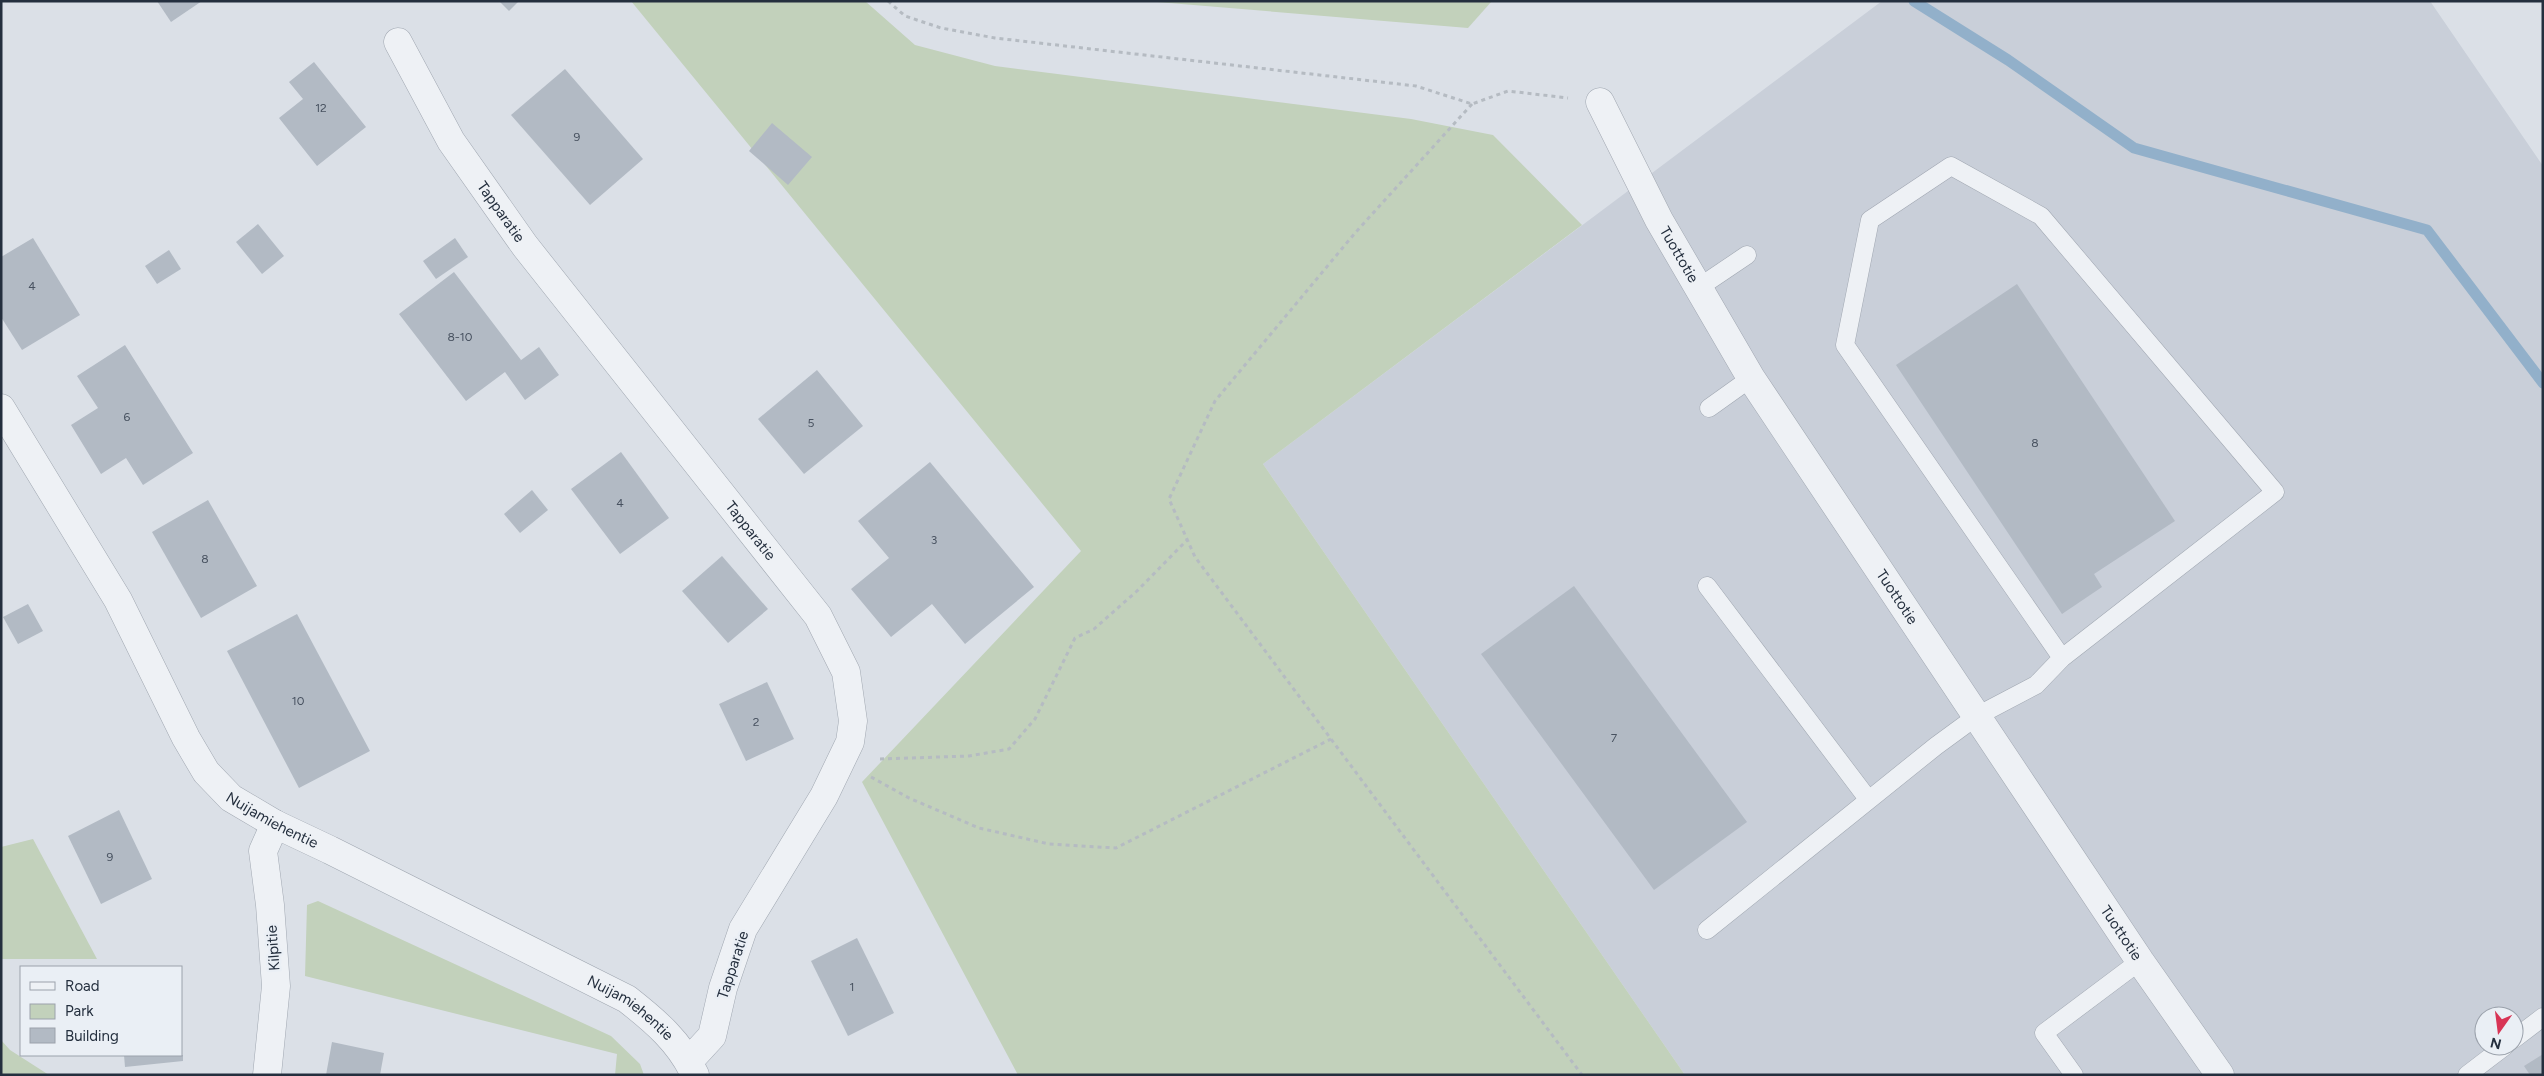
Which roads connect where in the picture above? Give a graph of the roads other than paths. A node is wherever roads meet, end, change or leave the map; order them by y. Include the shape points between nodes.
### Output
1 (398, 42) dead end
2 (1600, 102) road end
3 (1748, 255) dead end
4 (1698, 288) junction
5 (1751, 378) junction
6 (1, 408) edge
7 (1709, 408) dead end
8 (1707, 586) dead end
9 (2062, 658) junction
10 (1977, 716) junction
11 (1868, 799) junction
12 (275, 824) junction
13 (1707, 930) dead end
14 (2140, 961) junction
15 (2543, 1017) edge
16 (2524, 1031) edge
17 (2492, 1056) edge
18 (692, 1068) edge
19 (267, 1075) edge
20 (2074, 1075) edge
21 (2220, 1075) edge
22 (2467, 1075) edge

1 - 18 street, Tapparatie via 451,141 525,246 818,616 846,672 853,721 850,742 824,796 743,929 712,1036
2 - 4 street, Tuottotie via 1659,220
3 - 4 lane
4 - 5 street, Tuottotie
5 - 7 lane
5 - 10 street, Tuottotie
6 - 12 street, Nuijamiehentie via 118,600 206,772 231,798
8 - 11 lane
9 - 9 lane via 2275,492 2041,216 1951,166 1870,220 1845,345
9 - 10 lane via 2036,685
10 - 11 lane
10 - 14 street, Tuottotie
11 - 13 lane
12 - 18 street, Nuijamiehentie via 627,999 661,1026
12 - 19 street, Kilpitie via 263,851 276,986
14 - 20 lane via 2044,1033
14 - 21 street, Tuottotie
15 - 16 lane
17 - 22 lane

